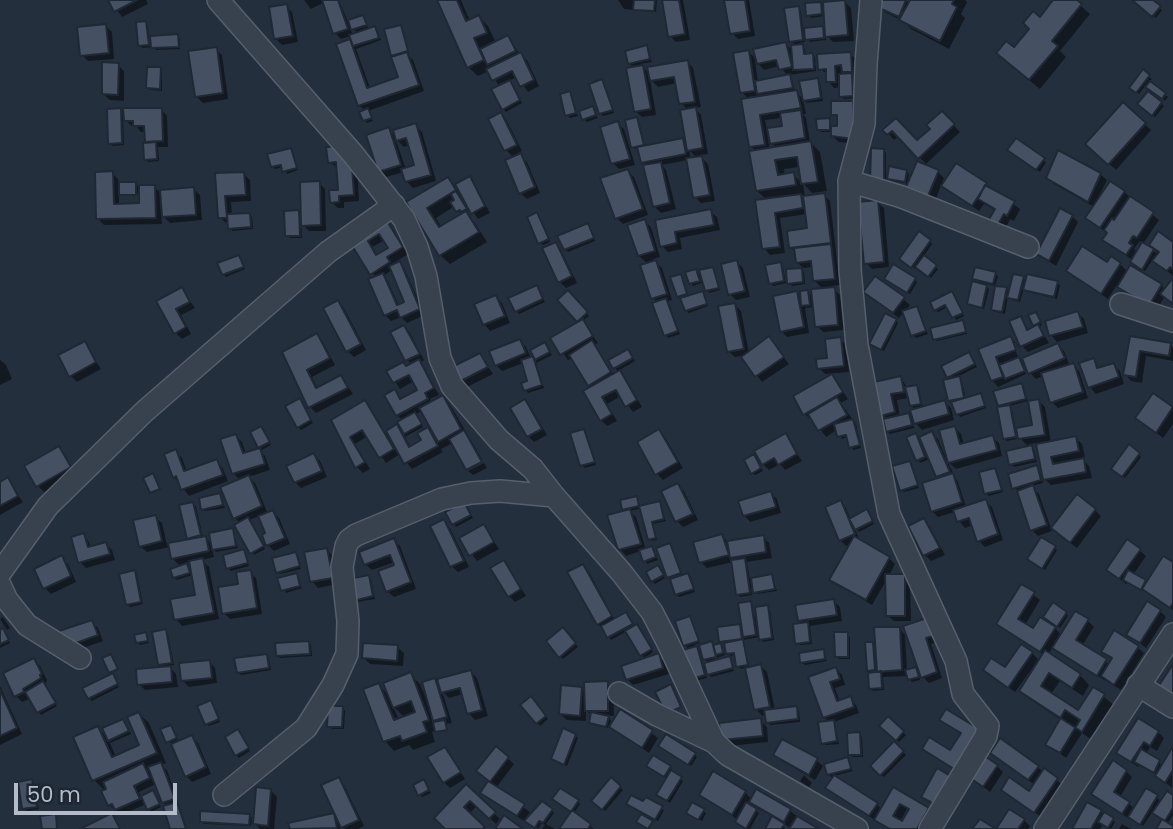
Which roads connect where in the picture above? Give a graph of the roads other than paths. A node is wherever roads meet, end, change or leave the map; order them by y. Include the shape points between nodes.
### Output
1 (218, 0) edge
2 (871, 0) edge
3 (849, 181) junction
4 (394, 205) junction
5 (1028, 247) dead end
6 (1121, 304) dead end
7 (1173, 321) edge
8 (554, 496) junction
9 (0, 573) edge
10 (0, 584) edge
11 (1173, 634) edge
12 (80, 658) dead end
13 (1138, 685) junction
14 (619, 692) dead end
15 (1173, 707) edge
16 (714, 742) junction
17 (225, 795) dead end
18 (857, 829) edge
19 (930, 829) edge
20 (1045, 829) edge

1 - 4 street
2 - 3 street via 864,124
3 - 5 street
3 - 19 street via 857,345 889,514 956,661 963,694 988,726
4 - 8 street via 417,247 440,358 452,386
4 - 9 street via 328,252 145,411 48,506
6 - 7 street
8 - 16 street via 652,612
8 - 17 street via 500,491 442,499 349,540 342,567 347,654 333,685 306,728
10 - 12 street via 27,625
11 - 13 street
13 - 15 street
13 - 20 street
14 - 16 street
16 - 18 street via 728,755

